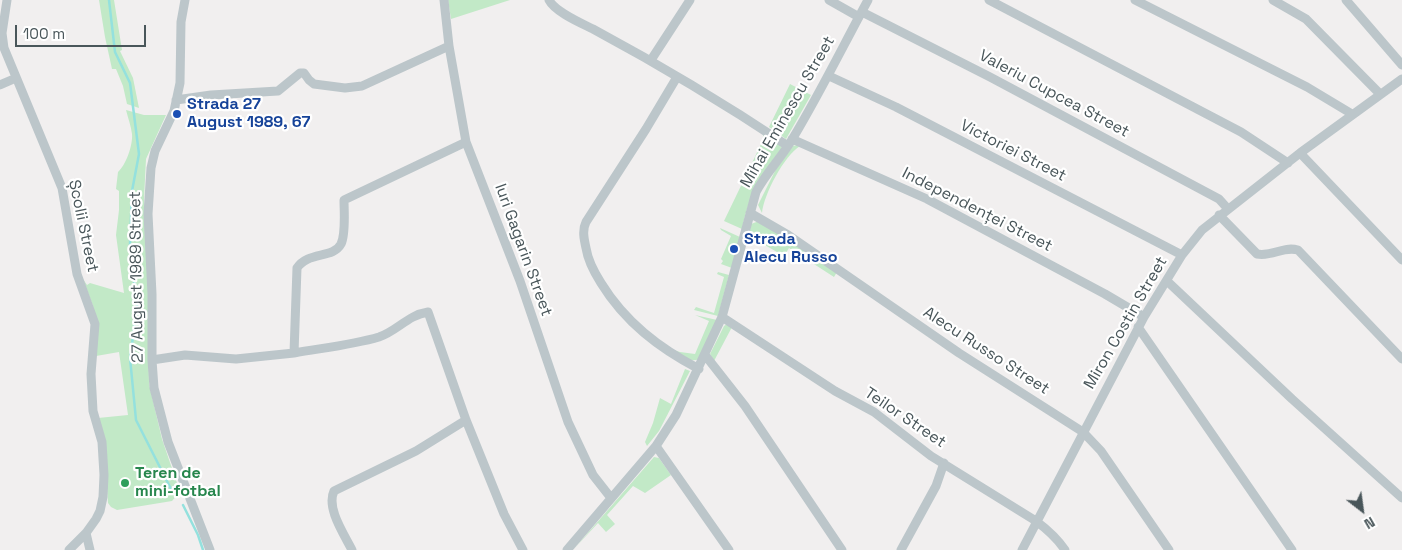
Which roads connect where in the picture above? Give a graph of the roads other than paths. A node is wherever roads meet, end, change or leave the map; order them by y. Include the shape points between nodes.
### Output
1 (7, 0) edge
2 (184, 0) edge
3 (444, 0) edge
4 (549, 0) edge
5 (690, 0) edge
6 (829, 0) edge
7 (868, 0) edge
8 (989, 0) edge
9 (1135, 0) edge
10 (1273, 0) edge
11 (1346, 0) edge
12 (861, 14) junction
13 (449, 46) junction
14 (651, 60) junction
15 (1402, 65) edge
16 (829, 76) junction
17 (677, 77) junction
18 (16, 78) junction
19 (1402, 78) edge
20 (0, 85) edge
21 (1380, 94) junction
22 (176, 100) junction
23 (1352, 114) junction
24 (466, 142) junction
25 (790, 142) junction
26 (1300, 153) junction
27 (1288, 163) junction
28 (1228, 209) junction
29 (750, 213) junction
30 (1219, 215) junction
31 (1182, 255) junction
32 (1402, 260) edge
33 (1167, 281) junction
34 (722, 316) junction
35 (1144, 316) junction
36 (1138, 327) junction
37 (294, 353) junction
38 (705, 355) junction
39 (1402, 359) edge
40 (152, 360) junction
41 (699, 369) junction
42 (466, 420) junction
43 (1083, 432) junction
44 (656, 446) junction
45 (944, 463) junction
46 (611, 498) junction
47 (1402, 498) edge
48 (1036, 521) junction
49 (86, 532) junction
50 (69, 550) edge
51 (90, 550) edge
52 (210, 550) edge
53 (352, 550) edge
54 (523, 550) edge
55 (567, 550) edge
56 (729, 550) edge
57 (842, 550) edge
58 (901, 550) edge
59 (1022, 550) edge
60 (1065, 550) edge
61 (1168, 550) edge
62 (1292, 550) edge

1 - 18 street, Școlii Street via 2,33 4,48
2 - 22 street, 27 August 1989 Street via 180,84
3 - 13 street, Iuri Gagarin Street
4 - 14 street, Independenței Street via 568,16
5 - 14 street
6 - 12 street, Valeriu Cupcea Street
7 - 12 street, Mihai Eminescu Street
8 - 27 street via 1241,132
9 - 23 street via 1307,87
10 - 21 street via 1306,19
11 - 15 street
12 - 16 street, Mihai Eminescu Street
12 - 28 street, Valeriu Cupcea Street via 1126,148 1219,199
13 - 22 street via 362,86 345,88 314,84 300,73 278,91
13 - 24 street, Iuri Gagarin Street
14 - 17 street, Independenței Street
16 - 25 street, Mihai Eminescu Street
16 - 31 street, Victoriei Street via 896,107
17 - 25 street, Independenței Street
17 - 41 street via 586,222 584,237 592,267 622,312 664,349
18 - 20 street
18 - 49 street, Școlii Street via 62,188 77,274 95,324 93,411 102,442 104,475 100,511
19 - 21 street, Miron Costin Street
21 - 23 street, Miron Costin Street
22 - 40 street, 27 August 1989 Street via 174,111 154,151 151,168 148,214
23 - 26 street, Miron Costin Street
24 - 37 street via 344,200 340,245 335,250 310,257 297,268
24 - 46 street, Iuri Gagarin Street via 520,281 568,422 593,474
25 - 29 street, Mihai Eminescu Street via 756,192
25 - 35 street, Independenței Street via 927,199
26 - 27 street, Miron Costin Street
26 - 32 street
27 - 28 street, Miron Costin Street
28 - 30 street, Miron Costin Street
29 - 34 street, Mihai Eminescu Street
29 - 43 street, Alecu Russo Street
30 - 31 street, Miron Costin Street
30 - 39 street via 1257,254 1265,256 1289,248 1298,250
31 - 33 street, Miron Costin Street
33 - 35 street, Miron Costin Street
33 - 47 street
34 - 38 street, Mihai Eminescu Street
34 - 45 street, Teilor Street via 835,391 874,412
35 - 36 street, Miron Costin Street
36 - 43 street, Miron Costin Street
36 - 62 street
37 - 40 street via 236,358 185,355
37 - 42 street via 381,336 417,314 428,312
38 - 41 street, Mihai Eminescu Street
38 - 57 street via 745,406
40 - 52 street, 27 August 1989 Street via 154,388 168,442
41 - 44 street, Mihai Eminescu Street
42 - 53 street via 416,451 332,493 332,510
42 - 54 street via 504,514
43 - 48 street, Miron Costin Street
43 - 61 street, Alecu Russo Street via 1101,451
44 - 46 street, Mihai Eminescu Street
44 - 56 street
45 - 48 street, Teilor Street
45 - 58 street via 936,486
46 - 55 street, Mihai Eminescu Street
48 - 59 street, Miron Costin Street
48 - 60 street, Teilor Street
49 - 50 street, Școlii Street
49 - 51 street

